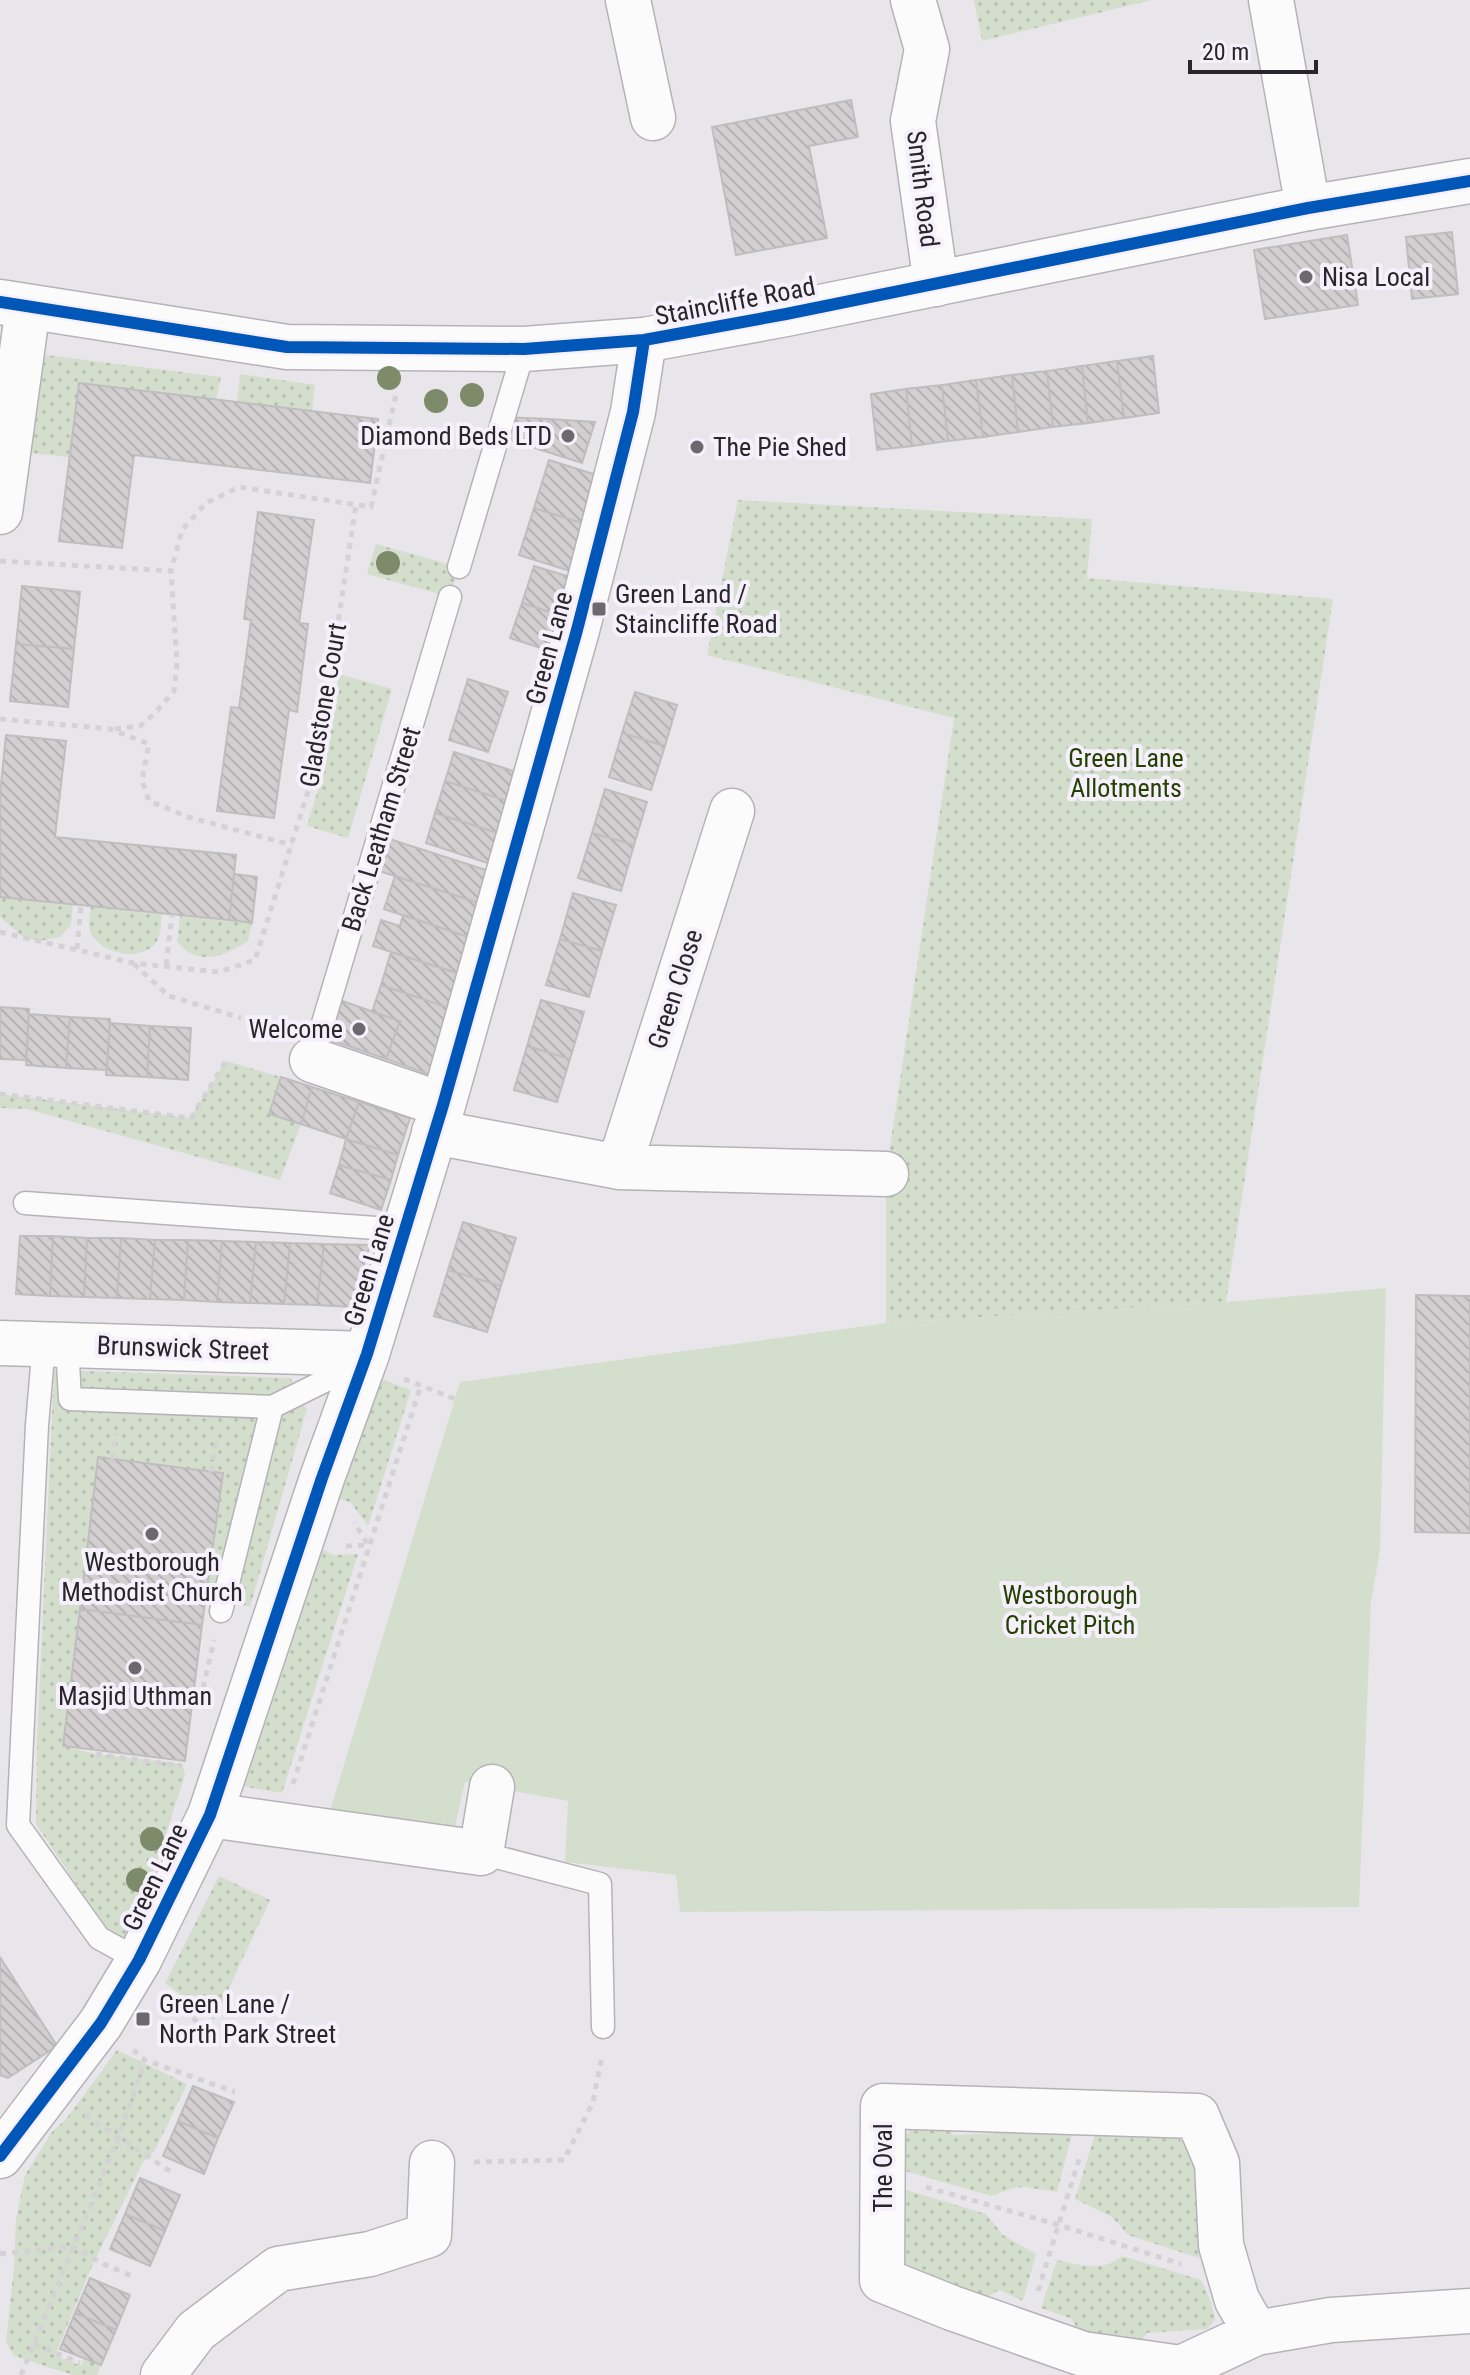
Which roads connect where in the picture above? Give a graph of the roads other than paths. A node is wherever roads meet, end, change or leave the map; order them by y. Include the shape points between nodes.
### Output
1 (628, 0) edge
2 (913, 0) edge
3 (1271, 0) edge
4 (653, 118) dead end
5 (1470, 181) edge
6 (1308, 208) junction
7 (936, 284) junction
8 (14, 304) edge
9 (644, 340) junction
10 (524, 349) junction
11 (0, 512) edge
12 (459, 567) dead end
13 (450, 597) dead end
14 (732, 811) dead end
15 (312, 1060) joint
16 (438, 1118) junction
17 (619, 1167) junction
18 (886, 1174) dead end
19 (25, 1203) dead end
20 (404, 1230) junction
21 (0, 1343) edge
22 (56, 1344) junction
23 (365, 1358) junction
24 (272, 1407) junction
25 (221, 1611) dead end
26 (492, 1787) dead end
27 (210, 1815) junction
28 (481, 1853) junction
29 (136, 1964) junction
30 (603, 2027) road end
31 (0, 2156) edge
32 (432, 2163) road end
33 (1470, 2311) edge
34 (1256, 2333) junction
35 (163, 2375) edge

1 - 4 street
2 - 7 street, Smith Road via 927,49 913,121
3 - 6 street
5 - 6 street, Staincliffe Road
6 - 7 street, Staincliffe Road
7 - 9 street, Staincliffe Road
8 - 10 street, Staincliffe Road via 287,347
8 - 11 street
9 - 10 street, Staincliffe Road
9 - 16 street, Green Lane via 633,412 581,615
10 - 12 lane
13 - 15 lane, Back Leatham Street
14 - 17 street, Green Close
15 - 16 street
16 - 17 street
16 - 20 street, Green Lane
17 - 18 street
19 - 20 lane
20 - 23 street, Green Lane
21 - 22 street, Brunswick Street
22 - 23 street, Brunswick Street
22 - 24 lane via 70,1399
22 - 29 lane via 37,1425 18,1825 99,1938
23 - 24 lane
23 - 27 street, Green Lane
24 - 25 lane
26 - 28 street
27 - 28 street, Green Lane
27 - 29 street, Green Lane
28 - 30 lane via 600,1884
29 - 31 street, Green Lane via 101,2023
32 - 35 street via 429,2235 370,2254 278,2269 196,2331
33 - 34 street, The Oval via 1331,2320
34 - 34 street, The Oval via 1237,2300 1221,2245 1217,2163 1197,2116 883,2106 882,2280 1083,2354 1181,2368

